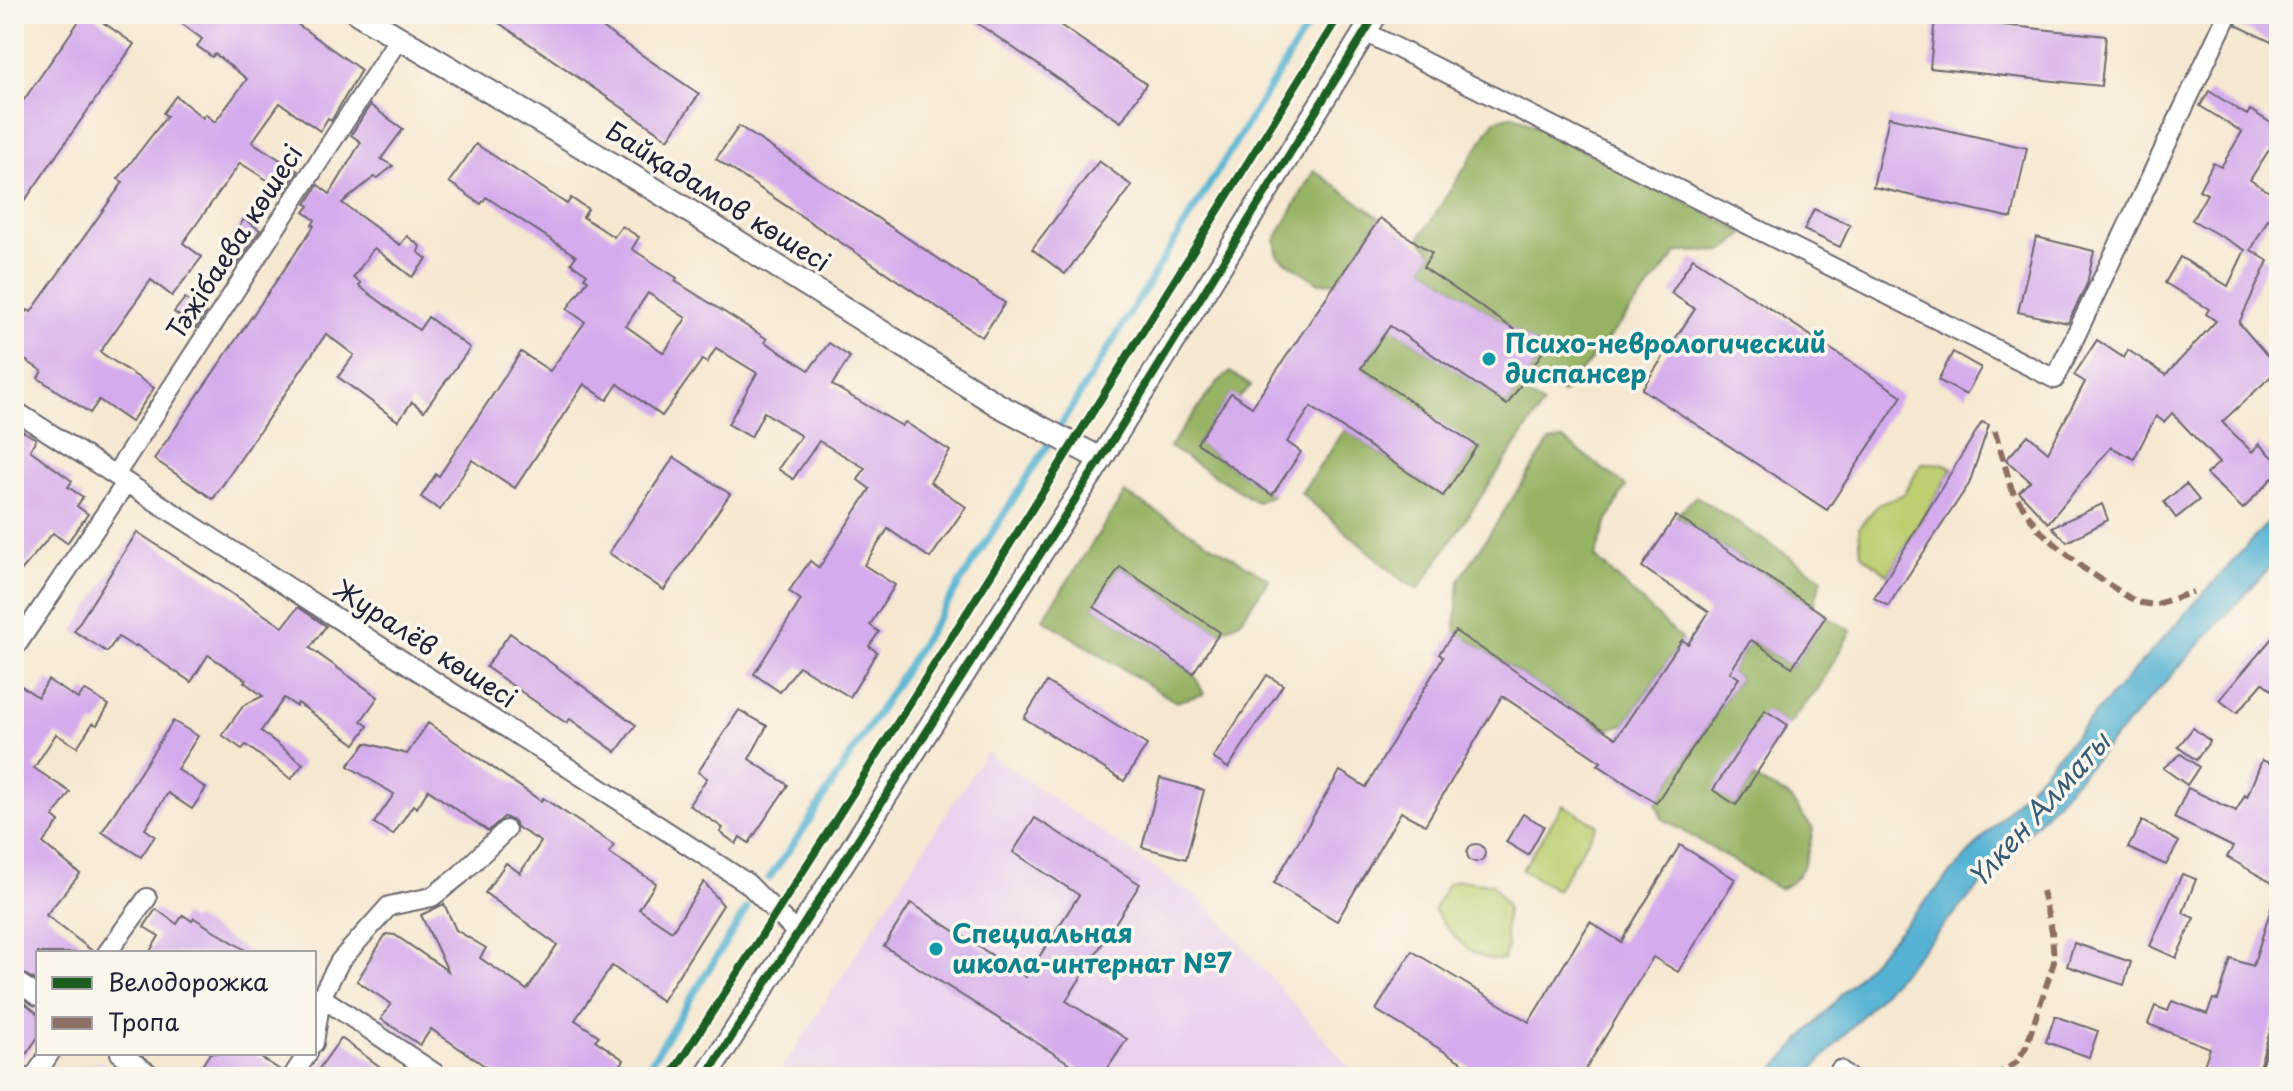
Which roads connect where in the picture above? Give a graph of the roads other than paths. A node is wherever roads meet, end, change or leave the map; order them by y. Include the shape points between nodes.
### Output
1 (2228, 14) edge
2 (371, 17) edge
3 (1371, 23) edge
4 (399, 38) junction
5 (14, 410) edge
6 (1101, 459) junction
7 (121, 479) junction
8 (14, 649) edge
9 (506, 830) dead end
10 (147, 898) dead end
11 (798, 934) junction
12 (108, 951) edge
13 (14, 980) edge
14 (36, 995) edge
15 (321, 997) junction
16 (316, 1030) edge
17 (2279, 1044) edge
18 (49, 1055) edge
19 (123, 1055) edge
20 (307, 1055) edge
21 (436, 1074) dead end
22 (34, 1077) edge
23 (154, 1077) edge
24 (292, 1077) edge
25 (706, 1077) edge
26 (2268, 1077) edge

1 - 3 street via 2055,379
2 - 4 street, Байқадамов көшесі
3 - 6 street
4 - 6 street, Байқадамов көшесі via 657,191 998,405
4 - 7 street, Тәжібаева көшесі
5 - 7 street, Журалёв көшесі
6 - 11 street
7 - 8 street, Тәжібаева көшесі
7 - 11 street, Журалёв көшесі via 747,883
9 - 15 street via 432,897 389,906 340,961
10 - 12 street
11 - 25 street
13 - 14 street
15 - 16 street
15 - 21 street
17 - 26 street
18 - 22 street
19 - 23 street
20 - 24 street

